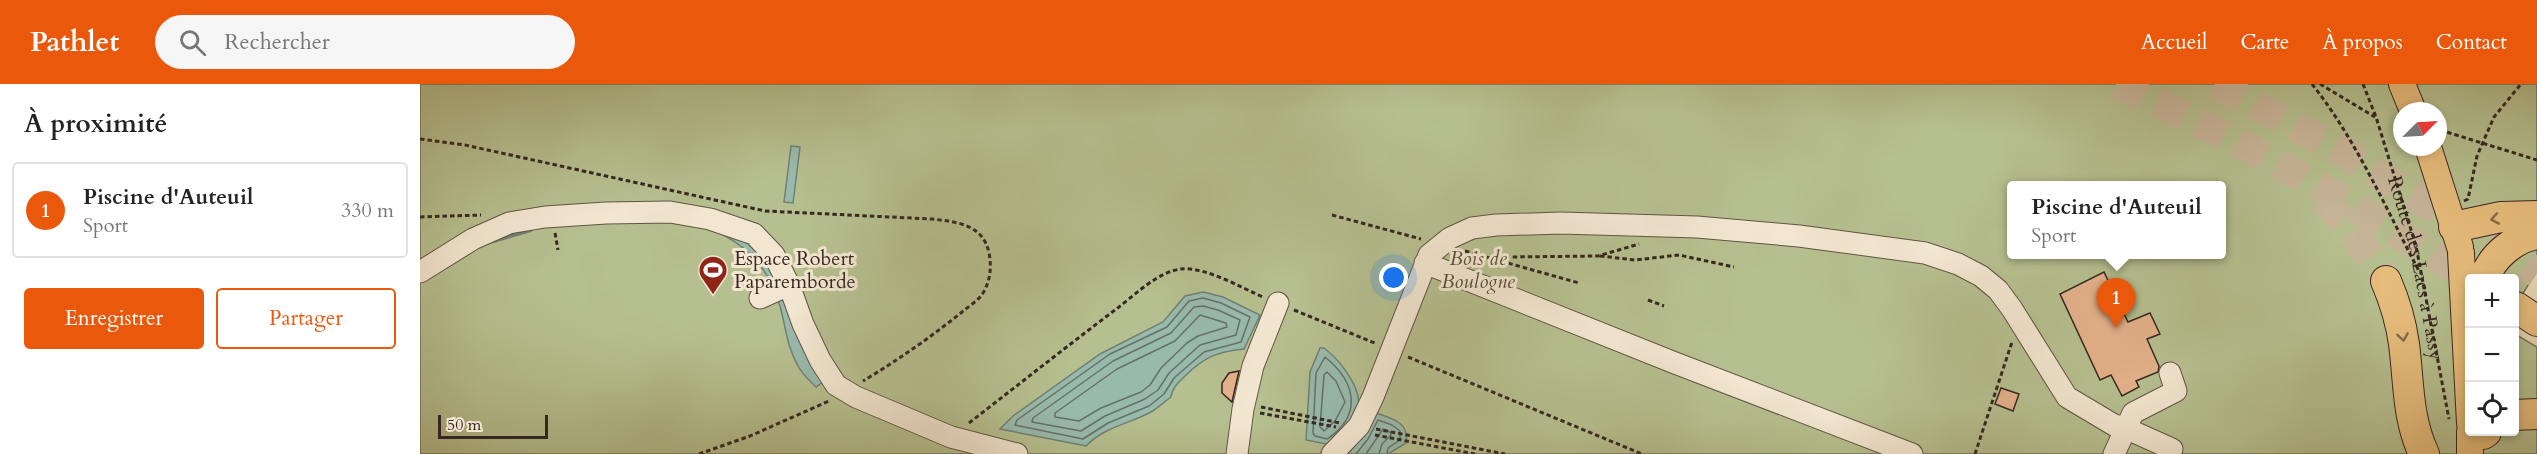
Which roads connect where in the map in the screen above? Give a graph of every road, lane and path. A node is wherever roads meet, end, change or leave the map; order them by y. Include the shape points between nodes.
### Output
1 (2312, 84) edge
2 (2319, 84) edge
3 (2363, 84) edge
4 (2402, 84) edge
5 (2521, 84) edge
6 (2409, 102) edge
7 (2376, 117) junction
8 (2447, 133) edge
9 (420, 139) edge
10 (2482, 143) junction
11 (2431, 156) edge
12 (2537, 160) edge
13 (420, 216) edge
14 (2537, 216) edge
15 (509, 223) junction
16 (2459, 227) junction
17 (2537, 234) edge
18 (1649, 242) dead end
19 (1598, 256) junction
20 (1496, 260) dead end
21 (1425, 263) junction
22 (1734, 267) dead end
23 (420, 272) edge
24 (2468, 274) edge
25 (2486, 274) edge
26 (2422, 277) junction
27 (2386, 281) tunnel mouth
28 (789, 285) junction
29 (760, 298) dead end
30 (1648, 300) dead end
31 (1278, 303) junction
32 (1664, 306) dead end
33 (2019, 321) junction
34 (1392, 350) junction
35 (2170, 373) dead end
36 (2470, 382) edge
37 (847, 392) junction
38 (1244, 407) junction
39 (2537, 414) edge
40 (2519, 415) edge
41 (2465, 417) edge
42 (1350, 424) dead end
43 (1367, 428) dead end
44 (2125, 428) junction
45 (1346, 429) dead end
46 (1364, 433) dead end
47 (951, 437) junction
48 (2172, 449) dead end
49 (699, 454) edge
50 (1017, 454) edge
51 (1237, 454) edge
52 (1332, 454) edge
53 (1475, 454) edge
54 (1505, 454) edge
55 (1642, 454) edge
56 (1912, 454) edge
57 (1975, 454) edge
58 (2114, 454) edge
59 (2424, 454) edge

1 - 26 path via 2353,143
2 - 7 path
3 - 7 path, Route des Lacs à Passy
4 - 6 main road
5 - 10 path via 2494,117
7 - 26 path, Route des Lacs à Passy
8 - 10 path
9 - 37 path via 465,145 765,211 932,219 957,222 977,230 988,246 992,266 981,296 940,330
10 - 12 path
10 - 16 path
11 - 16 main road, Route des Lacs à Passy
13 - 15 path via 502,215
14 -> 16 highway via 2501,217
15 - 23 street via 472,239
15 - 28 street via 606,213 670,212 710,219 754,234 774,255
16 - 24 main road, Route des Lacs à Passy
16 - 36 main road, Route des Lacs à Passy
17 - 25 highway via 2507,248
18 - 19 path
19 - 20 path
19 - 22 path via 1635,260 1679,255
21 - 33 street via 1450,238 1472,228 1497,225 1638,224 1799,236 1925,253 1958,264 1998,290
21 - 34 street
21 - 56 street
26 - 41 path, Route des Lacs à Passy via 2435,357
27 -> 59 highway via 2402,327 2410,410
28 - 29 street
28 - 37 street via 820,360 836,385
30 - 32 path
31 - 34 path
31 - 38 street via 1253,366
31 - 47 path via 1198,270 1170,272
33 - 44 street via 2067,398
33 - 57 path
34 - 52 street via 1357,430
34 - 55 path
35 - 44 street via 2176,391 2133,413
37 - 47 street
37 - 49 path via 750,436
38 - 42 path
38 - 45 path
38 - 51 street
39 - 40 highway
43 - 54 path
44 - 48 street
44 - 58 street
46 - 53 path
47 - 50 street

